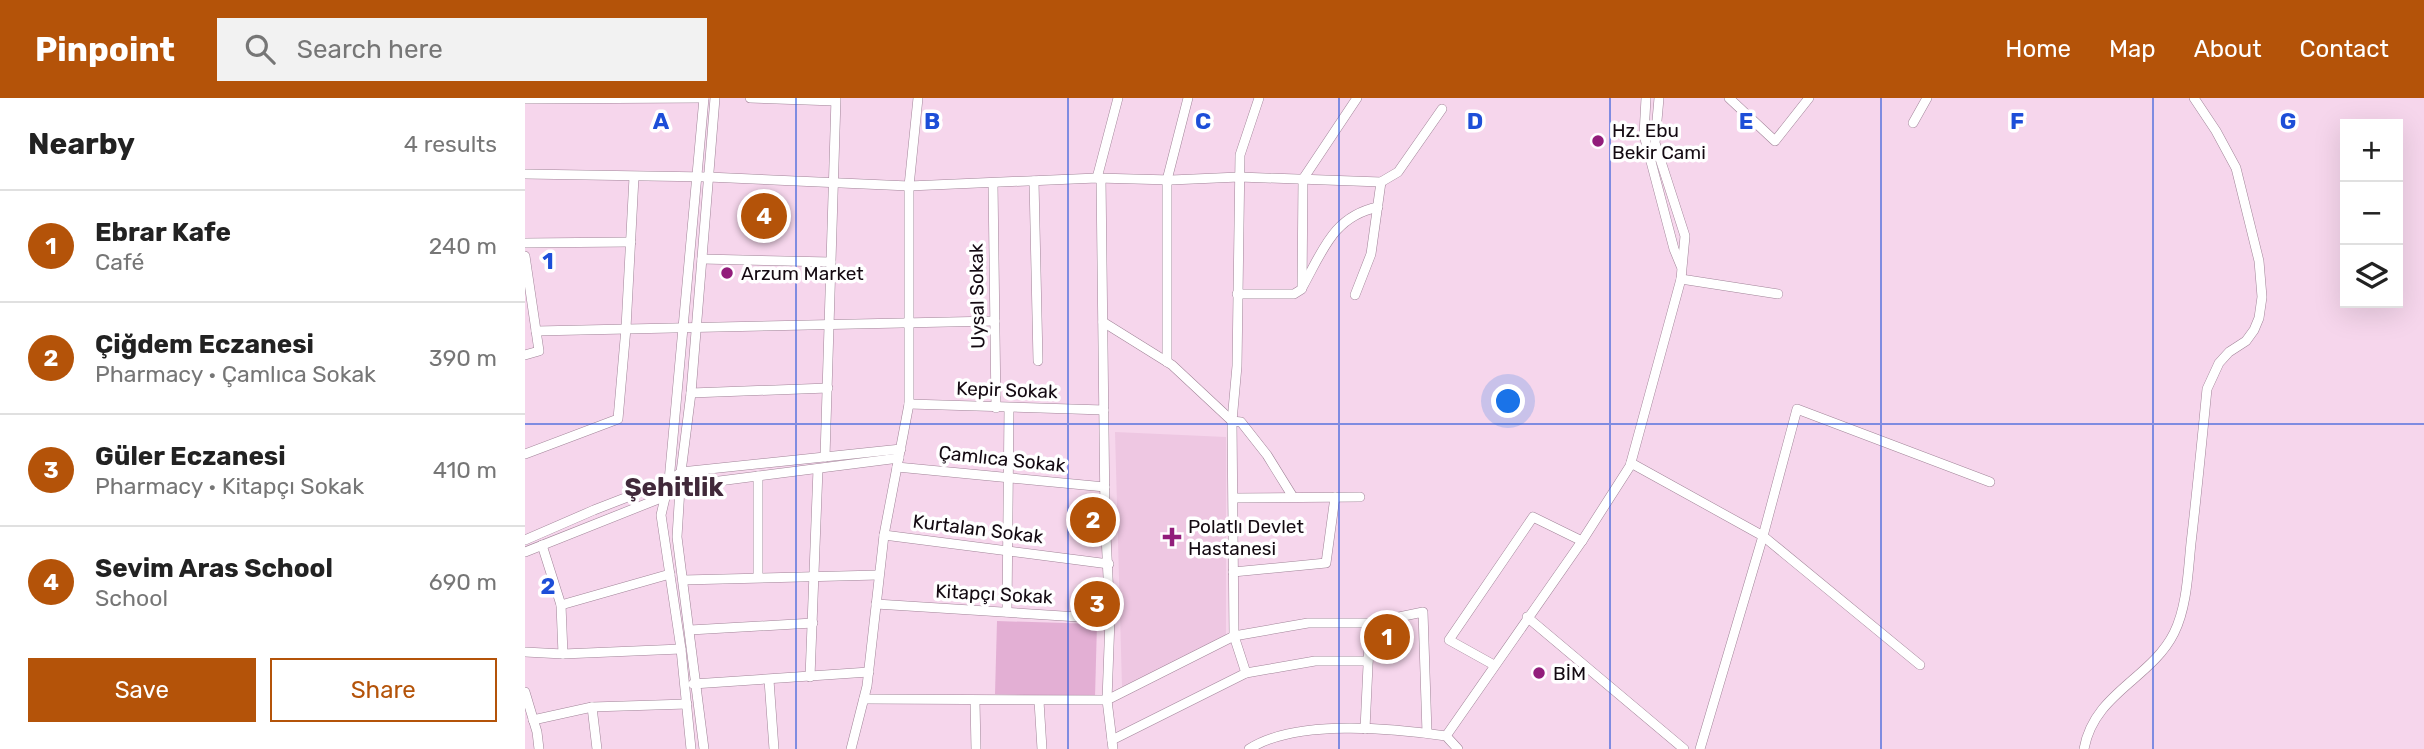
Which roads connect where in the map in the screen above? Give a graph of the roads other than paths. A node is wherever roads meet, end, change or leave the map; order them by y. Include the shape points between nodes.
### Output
1 (703, 98) edge
2 (715, 98) edge
3 (750, 98) edge
4 (918, 98) edge
5 (1118, 98) edge
6 (1188, 98) edge
7 (1259, 98) edge
8 (1357, 98) edge
9 (1646, 98) edge
10 (1659, 98) edge
11 (1729, 98) edge
12 (1809, 98) edge
13 (1927, 98) edge
14 (2194, 98) edge
15 (525, 99) edge
16 (835, 100) edge
17 (1442, 108) dead end
18 (1913, 124) dead end
19 (525, 174) edge
20 (697, 176) junction
21 (634, 177) junction
22 (708, 177) junction
23 (1239, 177) junction
24 (1099, 178) junction
25 (1303, 179) junction
26 (1167, 180) junction
27 (1034, 181) junction
28 (1381, 182) junction
29 (993, 183) junction
30 (833, 184) junction
31 (909, 186) junction
32 (1378, 207) junction
33 (525, 243) edge
34 (631, 243) junction
35 (525, 256) edge
36 (702, 259) junction
37 (831, 262) junction
38 (1682, 267) junction
39 (1681, 279) junction
40 (1301, 289) junction
41 (1237, 294) junction
42 (1778, 294) dead end
43 (1355, 295) dead end
44 (995, 321) junction
45 (1103, 323) junction
46 (909, 325) junction
47 (695, 326) junction
48 (829, 326) junction
49 (626, 328) junction
50 (681, 328) junction
51 (536, 331) junction
52 (525, 355) edge
53 (1038, 361) dead end
54 (1167, 362) junction
55 (828, 388) junction
56 (691, 393) junction
57 (909, 404) junction
58 (996, 408) junction
59 (1009, 408) junction
60 (1104, 410) junction
61 (1232, 421) junction
62 (525, 454) edge
63 (825, 457) junction
64 (899, 458) junction
65 (1631, 463) junction
66 (818, 469) junction
67 (681, 472) junction
68 (758, 477) junction
69 (1009, 477) junction
70 (669, 481) junction
71 (1990, 482) dead end
72 (680, 486) junction
73 (1105, 487) junction
74 (666, 496) junction
75 (1293, 497) junction
76 (1335, 497) junction
77 (1360, 497) dead end
78 (1234, 498) junction
79 (884, 535) junction
80 (1763, 536) junction
81 (525, 540) edge
82 (1582, 541) junction
83 (542, 545) junction
84 (1007, 551) junction
85 (525, 552) edge
86 (1109, 564) junction
87 (1233, 572) junction
88 (670, 574) junction
89 (878, 575) junction
90 (814, 576) junction
91 (758, 577) junction
92 (683, 580) junction
93 (876, 604) junction
94 (561, 605) junction
95 (1007, 612) junction
96 (1527, 617) junction
97 (1110, 619) junction
98 (813, 623) junction
99 (1370, 623) junction
100 (690, 630) junction
101 (1234, 636) junction
102 (681, 649) junction
103 (525, 652) edge
104 (563, 654) junction
105 (1369, 661) junction
106 (1494, 665) junction
107 (1920, 666) dead end
108 (869, 672) junction
109 (1246, 673) junction
110 (810, 677) junction
111 (769, 680) junction
112 (685, 681) junction
113 (696, 685) junction
114 (525, 692) edge
115 (864, 699) junction
116 (1107, 700) junction
117 (975, 701) junction
118 (1039, 701) junction
119 (687, 704) junction
120 (592, 707) junction
121 (533, 720) junction
122 (1365, 729) junction
123 (1427, 733) junction
124 (1446, 736) junction
125 (1112, 744) edge
126 (539, 749) edge
127 (597, 749) edge
128 (691, 749) edge
129 (704, 749) edge
130 (774, 749) edge
131 (851, 749) edge
132 (976, 749) edge
133 (1042, 749) edge
134 (1247, 749) edge
135 (1458, 749) edge
136 (1684, 749) edge
137 (1700, 749) edge
138 (2084, 749) edge

1 - 15 street
1 - 20 street
2 - 22 street
3 - 16 street
4 - 31 street
5 - 24 street
6 - 26 street
7 - 23 street
8 - 25 street
9 - 38 street via 1644,135
10 - 38 street via 1655,143 1685,236
11 - 12 street via 1775,141
13 - 18 street
14 - 138 street via 2236,168 2259,261 2261,311 2250,335 2219,363 2207,388 2189,565 2178,626 2158,656 2099,712
16 - 30 street
17 - 28 street via 1398,172
19 - 21 street
20 - 21 street
20 - 22 street
20 - 50 street
21 - 34 street
22 - 30 street
22 - 36 street
23 - 25 street
23 - 26 street
23 - 41 street
24 - 26 street
24 - 27 street
24 - 45 street
25 - 28 street
25 - 40 street
26 - 54 street
27 - 29 street
27 - 53 street
28 - 32 street
29 - 31 street
29 - 44 street, Uysal Sokak
30 - 31 street
30 - 37 street
31 - 46 street
32 - 40 street via 1354,215 1334,231
32 - 43 street via 1371,254
33 - 34 street
34 - 49 street
35 - 51 street
36 - 37 street
36 - 47 street
37 - 48 street
38 - 39 street
39 - 42 street
39 - 65 street
40 - 41 street via 1294,294
41 - 61 street
44 - 46 street
44 - 58 street, Uysal Sokak
45 - 54 street
45 - 60 street
46 - 48 street
46 - 57 street
47 - 48 street
47 - 50 street
47 - 56 street
48 - 55 street
49 - 50 street
49 - 51 street
49 - 62 street via 618,419
50 - 70 street
51 - 52 street via 539,351
54 - 61 street
55 - 56 street
55 - 63 street
56 - 67 street
57 - 58 street, Kepir Sokak
57 - 64 street
58 - 59 street, Kepir Sokak
59 - 60 street, Kepir Sokak
59 - 69 street
60 - 73 street
61 - 75 street via 1241,422
61 - 78 street
63 - 64 street
63 - 67 street
64 - 66 street
64 - 69 street, Çamlıca Sokak
64 - 79 street
65 - 80 street
65 - 82 street
66 - 68 street
66 - 90 street
67 - 70 street
67 - 72 street
68 - 72 street
68 - 91 street
69 - 73 street, Çamlıca Sokak
69 - 84 street
70 - 74 street
70 - 81 street
71 - 80 street via 1797,409
72 - 74 street
72 - 92 street via 677,537
73 - 86 street
74 - 83 street
74 - 88 street via 661,515
75 - 76 street
75 - 78 street
76 - 77 street
76 - 87 street via 1326,563
78 - 87 street
79 - 84 street, Kurtalan Sokak
79 - 89 street
80 - 107 street
80 - 137 street
82 - 96 street
82 - 106 street via 1533,517 1449,640
83 - 85 street
83 - 94 street
84 - 86 street, Kurtalan Sokak
84 - 95 street
86 - 97 street
87 - 101 street
88 - 94 street
88 - 102 street
89 - 90 street
89 - 93 street
90 - 91 street
90 - 98 street
91 - 92 street
92 - 100 street
93 - 95 street, Kitapçı Sokak
93 - 108 street
94 - 104 street
95 - 97 street, Kitapçı Sokak
96 - 106 street
96 - 136 street
97 - 116 street
98 - 100 street
98 - 110 street
99 - 101 street via 1308,623
99 - 105 street
99 - 123 street via 1423,612
100 - 113 street
101 - 109 street
101 - 116 street
102 - 104 street
102 - 112 street
103 - 104 street
105 - 109 street via 1315,661
105 - 122 street
106 - 124 street
108 - 110 street
108 - 115 street
109 - 125 street
110 - 111 street
111 - 113 street
111 - 130 street
112 - 113 street
112 - 119 street
113 - 129 street
114 - 121 street
115 - 117 street
115 - 131 street
116 - 118 street
116 - 125 street
117 - 118 street
117 - 132 street
118 - 133 street
119 - 120 street
119 - 128 street
120 - 121 street
120 - 127 street
121 - 126 street
122 - 123 street
122 - 134 street via 1313,729
123 - 124 street
124 - 135 street

